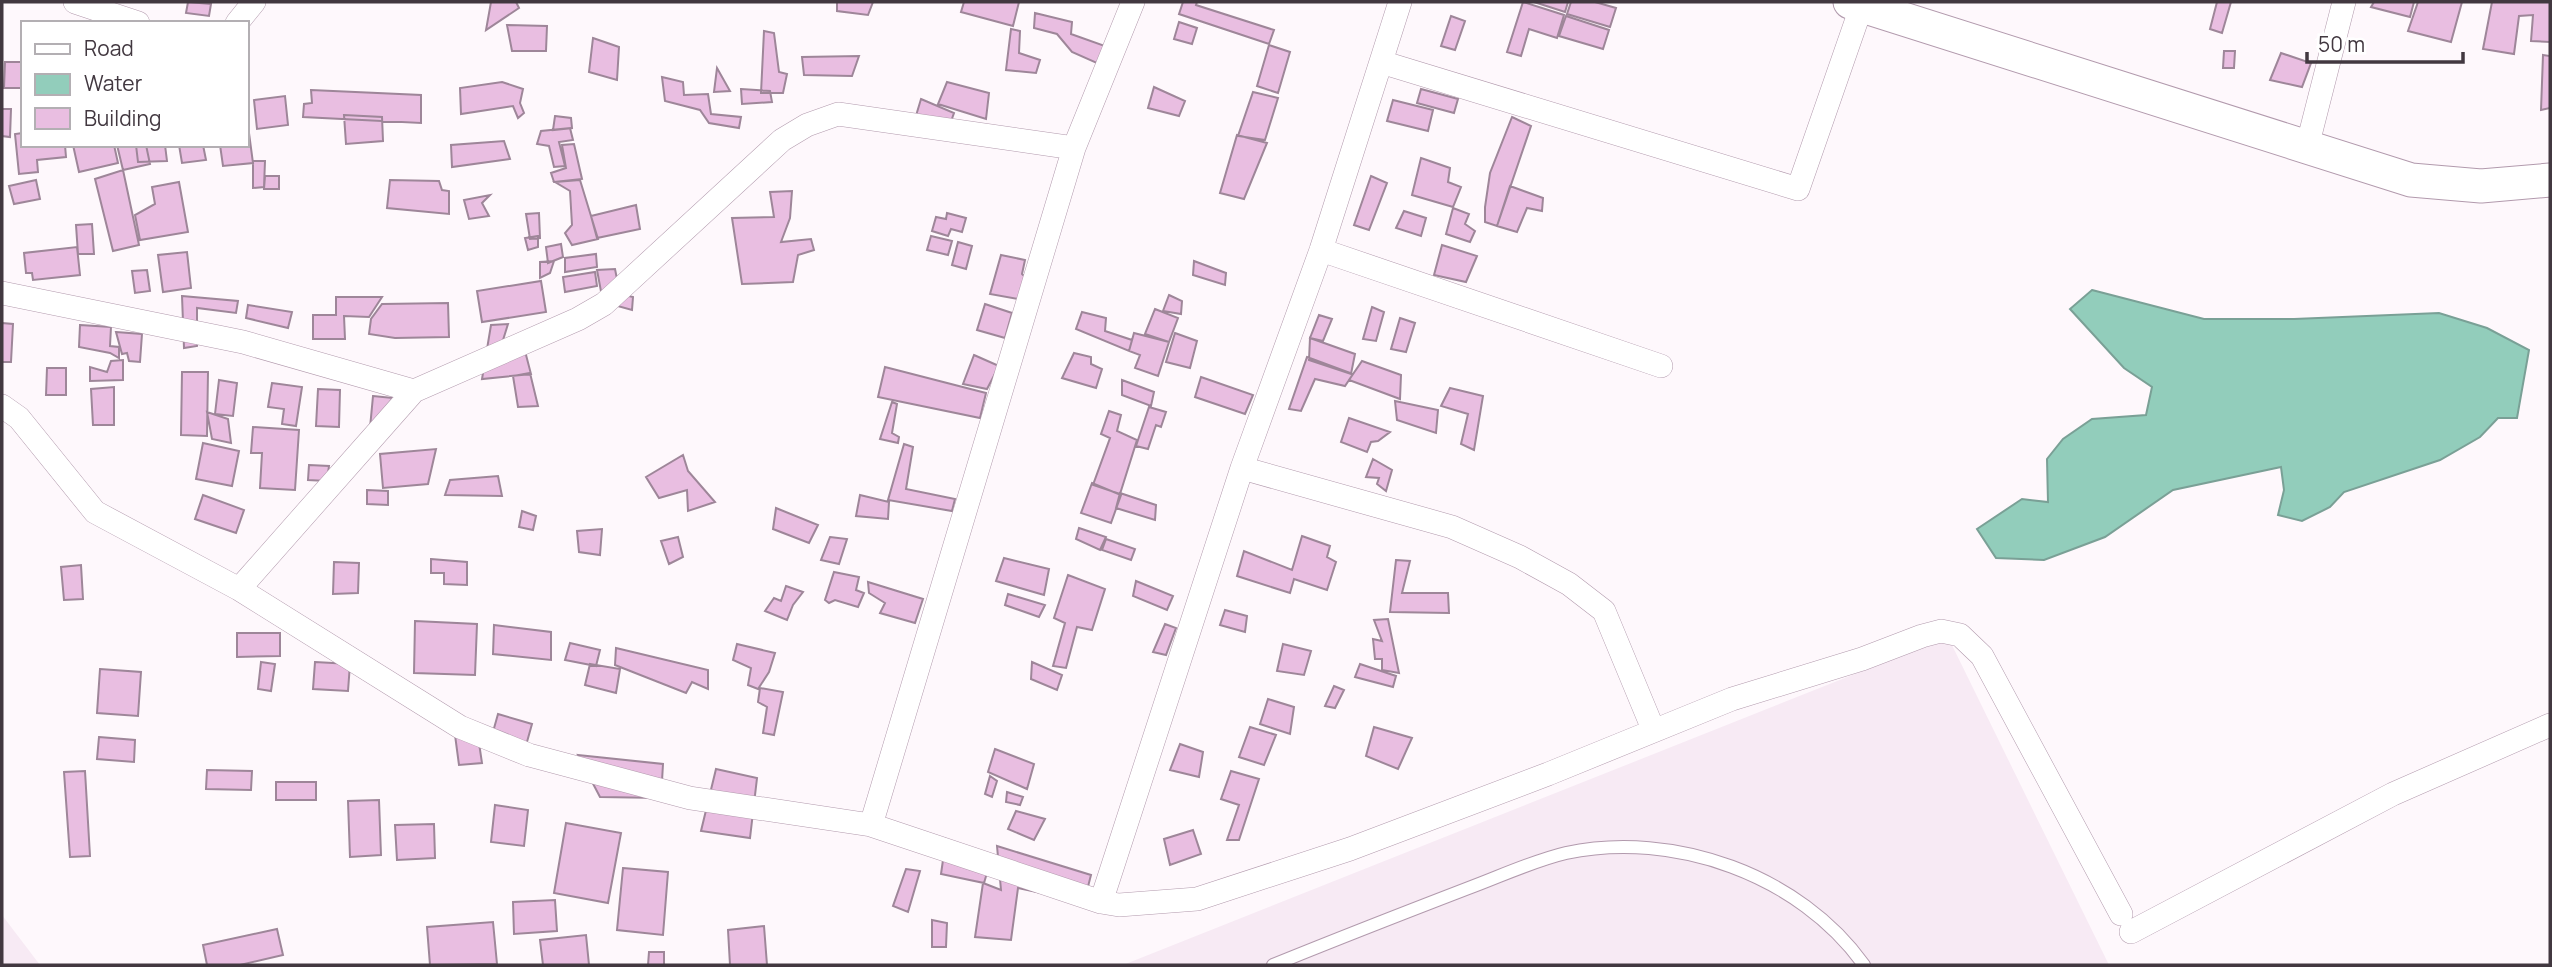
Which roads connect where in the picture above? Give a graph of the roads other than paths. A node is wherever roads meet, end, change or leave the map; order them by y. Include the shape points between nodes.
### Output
1 (75, 2) edge
2 (254, 2) edge
3 (1133, 2) edge
4 (1401, 2) edge
5 (2344, 2) edge
6 (1858, 3) edge
7 (132, 21) edge
8 (239, 21) edge
9 (1381, 62) junction
10 (2307, 147) junction
11 (1074, 148) junction
12 (2550, 180) edge
13 (1321, 250) junction
14 (2, 293) edge
15 (1661, 366) dead end
16 (414, 390) junction
17 (2, 405) edge
18 (1242, 468) junction
19 (239, 589) junction
20 (2550, 725) edge
21 (1653, 729) junction
22 (871, 825) junction
23 (1101, 902) junction
24 (1273, 965) edge
25 (1864, 965) edge

1 - 7 street
2 - 8 street
3 - 11 street
4 - 9 street
5 - 10 street
6 - 9 street via 1798,190
6 - 10 street
9 - 13 street
10 - 12 street via 2411,180 2482,186
11 - 16 street via 838,114 807,125 782,140 604,304
11 - 22 street
13 - 15 street
13 - 18 street
14 - 16 street via 243,342
16 - 19 street
17 - 19 street via 19,418 95,512
18 - 21 street via 1452,527 1569,584 1604,611
18 - 23 street
19 - 22 street via 460,727 529,755 690,798
20 - 21 street via 2393,794 2126,923 1982,656 1960,635 1941,631 1902,642
21 - 23 street via 1362,845 1197,899 1119,905
22 - 23 street
24 - 25 lane via 1547,858 1629,848 1708,859 1764,880 1818,916

